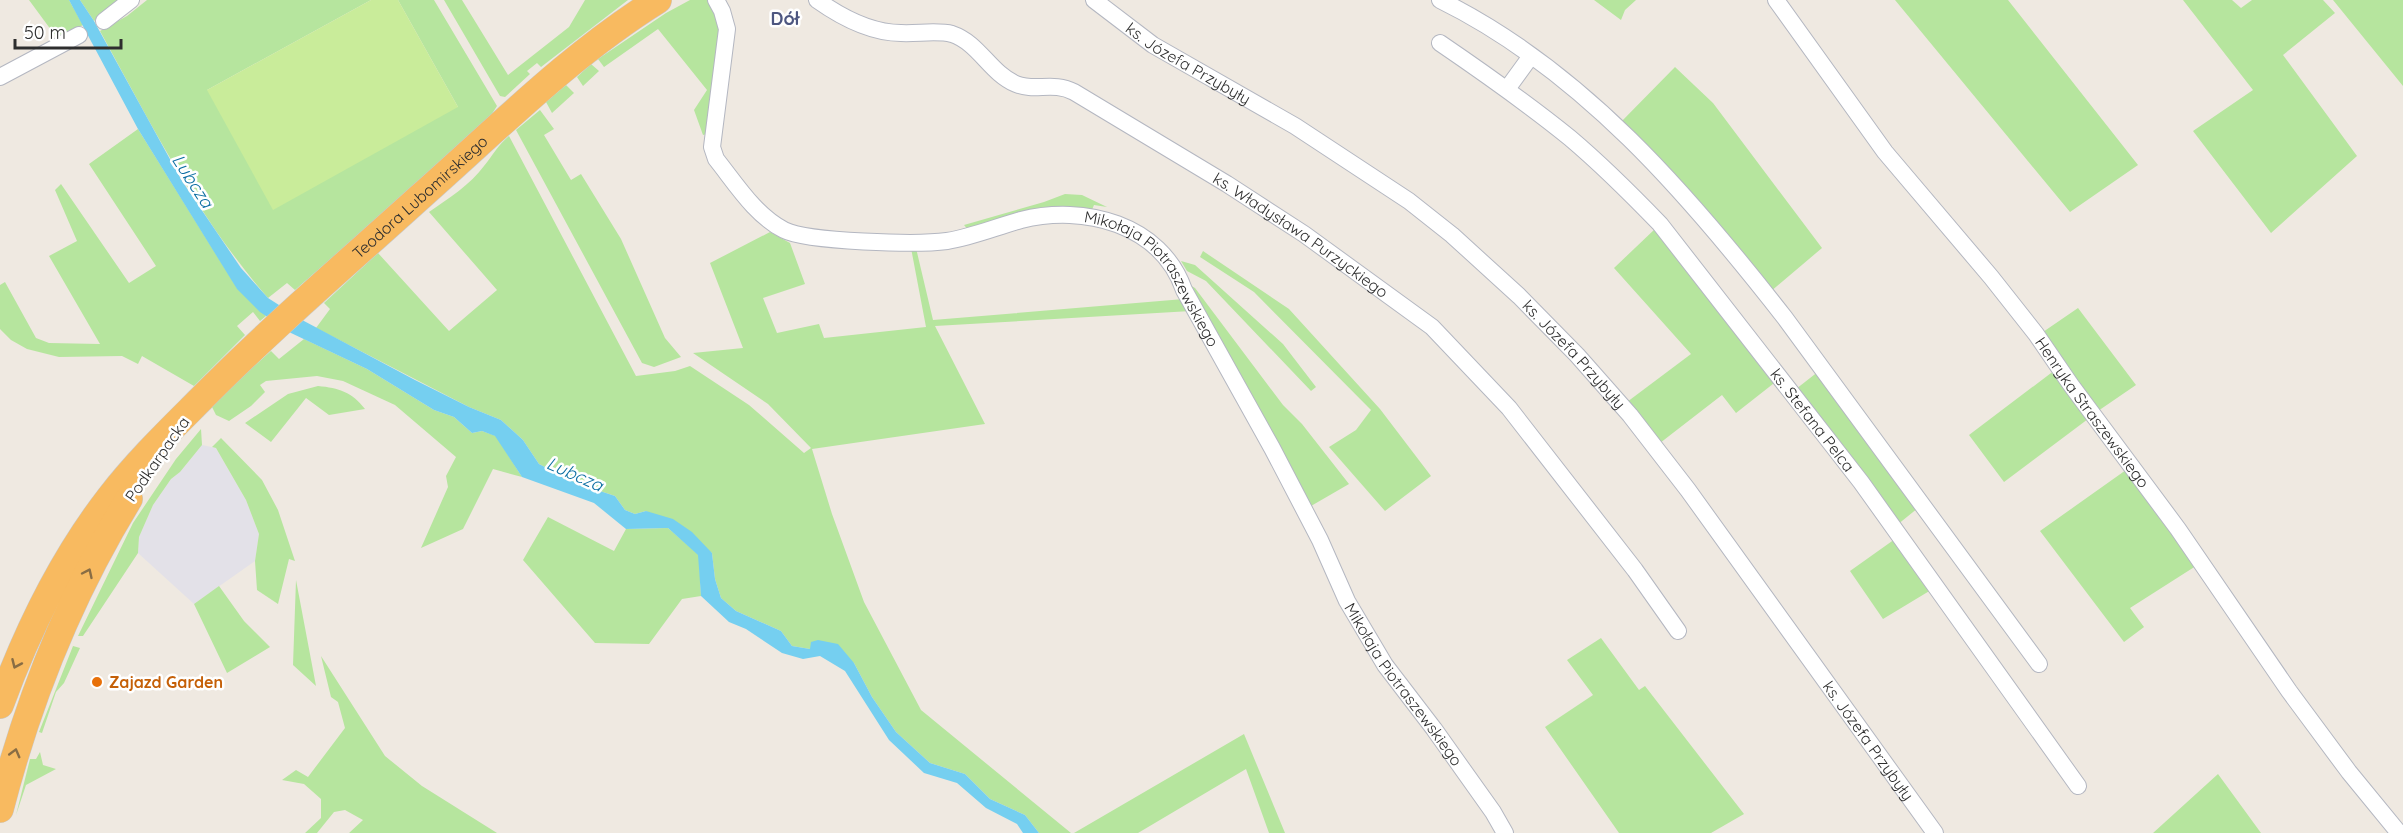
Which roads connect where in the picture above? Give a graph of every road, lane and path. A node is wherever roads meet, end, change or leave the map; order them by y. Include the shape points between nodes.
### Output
1 (131, 0) edge
2 (658, 0) edge
3 (716, 0) edge
4 (817, 0) edge
5 (1094, 0) edge
6 (1440, 0) edge
7 (1776, 0) edge
8 (104, 21) dead end
9 (79, 35) dead end
10 (1440, 43) dead end
11 (1531, 56) junction
12 (0, 77) edge
13 (1507, 89) junction
14 (193, 407) junction
15 (1678, 631) dead end
16 (2039, 664) dead end
17 (0, 705) edge
18 (2078, 786) dead end
19 (0, 809) edge
20 (1505, 833) edge
21 (1935, 833) edge
22 (2399, 833) edge

1 - 8 street
2 - 14 highway, Teodora Lubomirskiego via 607,34 557,76 314,291
3 - 20 street, Mikołaja Piotraszewskiego via 727,29 712,147 716,159 766,220 787,232 914,243 947,241 1023,220 1063,214 1113,222 1137,232 1162,253 1178,273 1384,665 1434,729
4 - 15 street, ks. Władysława Purzyckiego via 850,20 880,30 953,34 967,41 1002,77 1018,85 1062,86 1074,92 1227,184 1432,327 1509,408
5 - 21 street, ks. Józefa Przybyły via 1153,45 1295,126 1409,201 1519,296 1630,415
6 - 11 street
7 - 22 street, Henryka Straszewskiego via 1885,152 2036,334 2178,529 2285,686
9 - 12 street
10 - 13 street, ks. Stefana Pelca
11 - 13 street
11 - 16 street via 1628,135 1742,264
13 - 18 street, ks. Stefana Pelca via 1570,138 1660,224 1861,482
14 -> 17 highway, Podkarpacka via 154,444 109,498 59,572
19 -> 14 highway, Podkarpacka via 28,712 98,552 141,479

